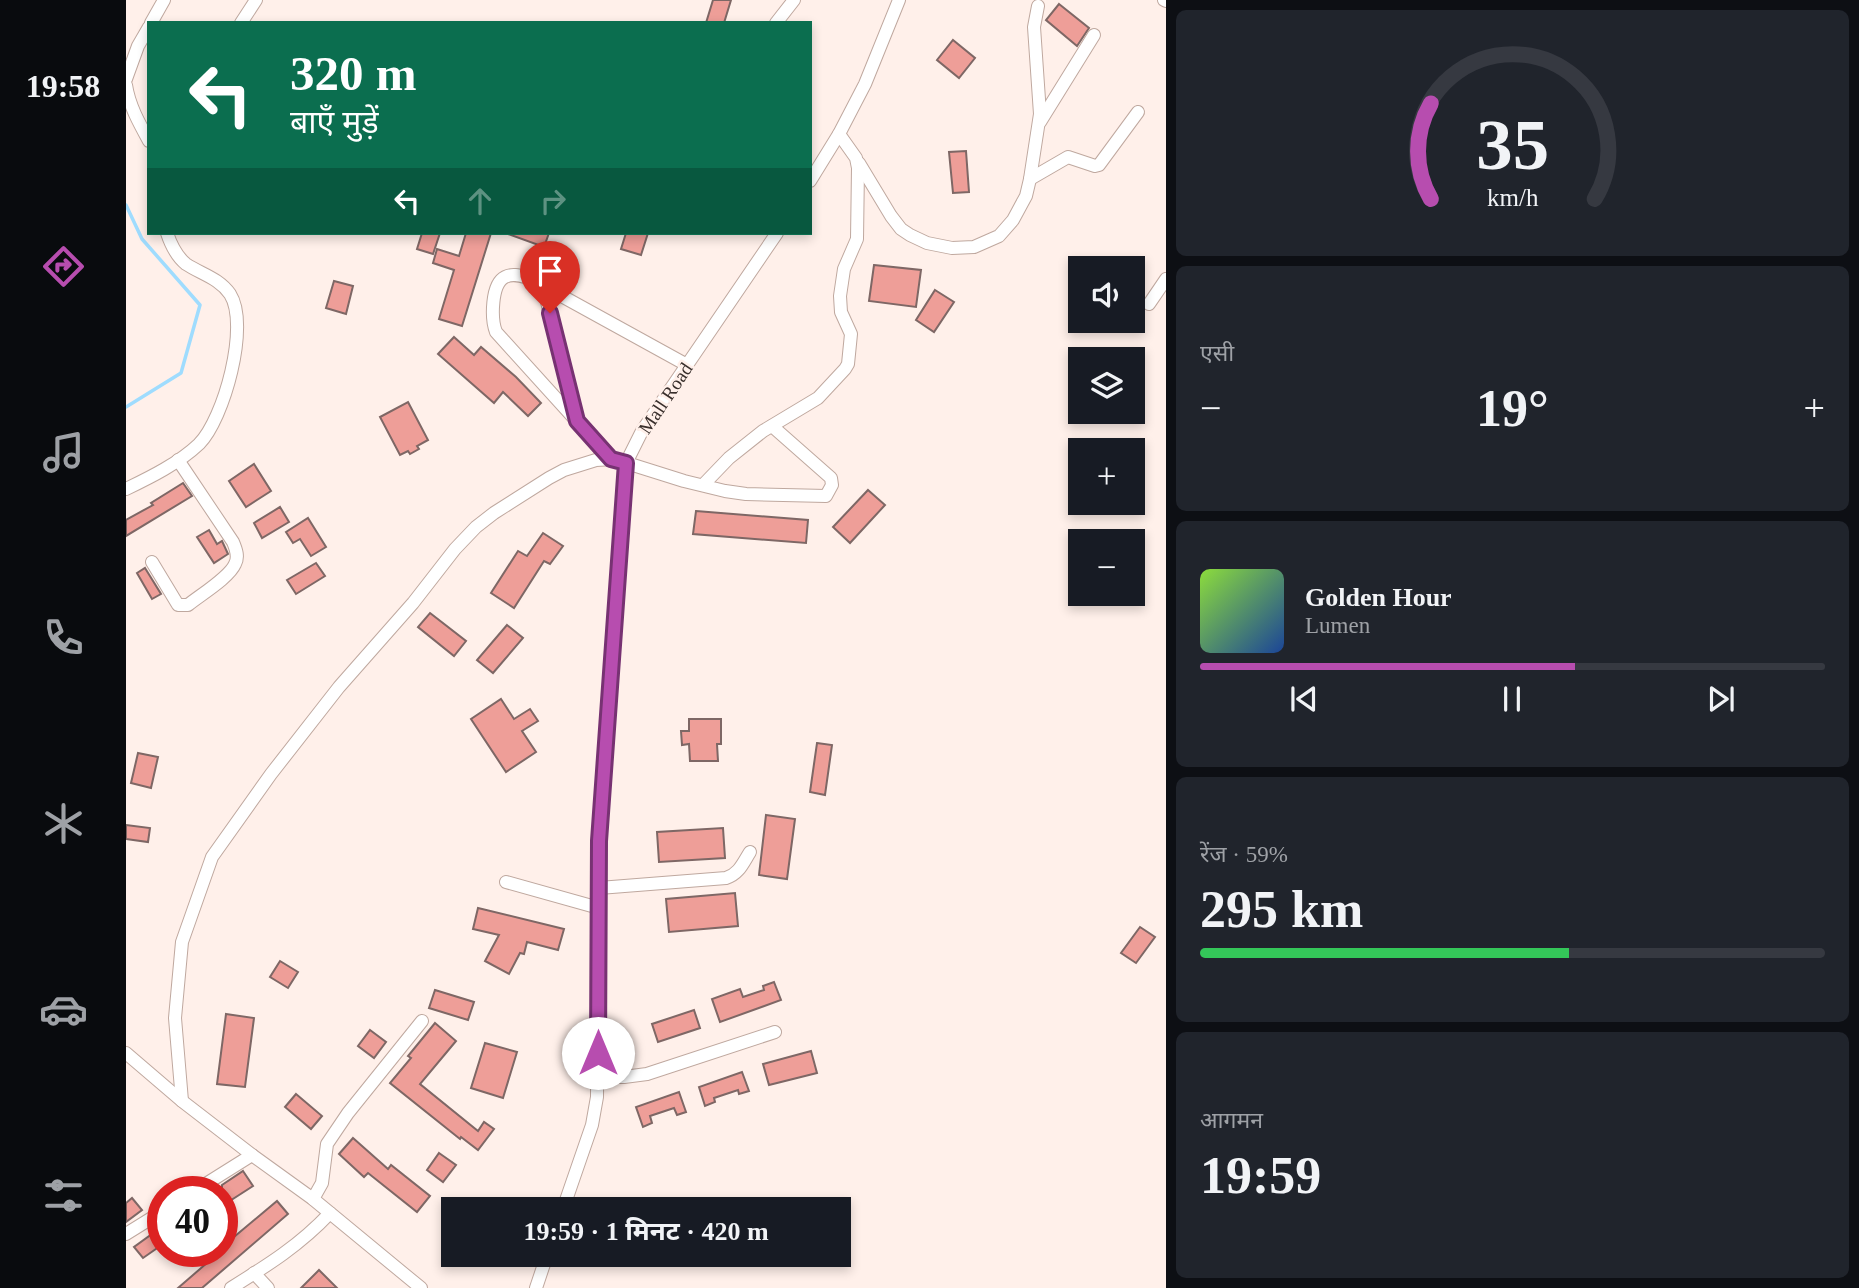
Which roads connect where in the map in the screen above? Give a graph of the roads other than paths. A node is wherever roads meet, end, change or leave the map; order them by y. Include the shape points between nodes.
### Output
1 (164, 0) edge
2 (256, 0) edge
3 (794, 0) edge
4 (899, 0) edge
5 (1038, 6) dead end
6 (152, 21) edge
7 (242, 21) edge
8 (778, 21) edge
9 (147, 30) edge
10 (1094, 35) dead end
11 (126, 79) edge
12 (126, 85) edge
13 (1138, 112) dead end
14 (1040, 122) junction
15 (144, 126) edge
16 (839, 134) junction
17 (856, 158) junction
18 (812, 178) edge
19 (1031, 179) junction
20 (168, 235) edge
21 (776, 235) edge
22 (1166, 279) edge
23 (543, 286) junction
24 (1149, 304) dead end
25 (687, 365) junction
26 (577, 421) junction
27 (772, 426) junction
28 (611, 459) junction
29 (178, 460) junction
30 (626, 463) junction
31 (703, 485) junction
32 (126, 489) edge
33 (152, 562) dead end
34 (750, 852) dead end
35 (506, 882) dead end
36 (599, 888) junction
37 (599, 908) junction
38 (422, 1021) dead end
39 (775, 1032) dead end
40 (126, 1053) edge
41 (598, 1077) junction
42 (182, 1101) junction
43 (252, 1155) junction
44 (219, 1176) edge
45 (567, 1197) edge
46 (313, 1199) junction
47 (330, 1213) junction
48 (147, 1221) edge
49 (126, 1234) edge
50 (543, 1267) edge
51 (254, 1273) junction
52 (231, 1288) edge
53 (268, 1288) edge
54 (421, 1288) edge
55 (536, 1288) edge

1 - 6 street
2 - 7 street
3 - 8 street
4 - 16 street
5 - 14 street via 1034,26
9 - 11 street
10 - 14 street
12 - 15 street
13 - 19 street via 1099,164 1068,158
14 - 19 street
16 - 17 street
16 - 18 street
17 - 19 street via 901,229 927,243 951,248 974,247 999,236 1013,220
17 - 27 street via 857,239 844,269 840,296 851,334 848,364 818,398
20 - 29 street via 185,263 221,283 231,296 238,331 230,378 213,423 200,443
21 - 25 street, Mall Road
22 - 24 street
23 - 25 street
23 - 26 street
23 - 26 street via 507,275 498,282 492,321 508,347
25 - 30 street, Mall Road
26 - 28 street
27 - 31 street via 729,458
27 - 31 street via 831,478 826,496 746,494
28 - 30 street
28 - 42 street via 564,470 476,527 339,687 212,857 182,942 175,1018
29 - 32 street
29 - 33 street via 233,542 237,561 225,576 182,606
30 - 31 street
30 - 36 street, Mall Road
34 - 36 street via 734,876 726,878
35 - 37 street
36 - 37 street, Mall Road
37 - 41 street, Mall Road
38 - 46 street via 327,1144 322,1183
39 - 41 street via 647,1074
40 - 42 street
41 - 45 street, Mall Road via 592,1125
42 - 43 street
43 - 44 street
43 - 46 street
46 - 47 street
47 - 51 street via 290,1251
47 - 54 street
48 - 49 street
50 - 55 street
51 - 52 street
51 - 53 street

